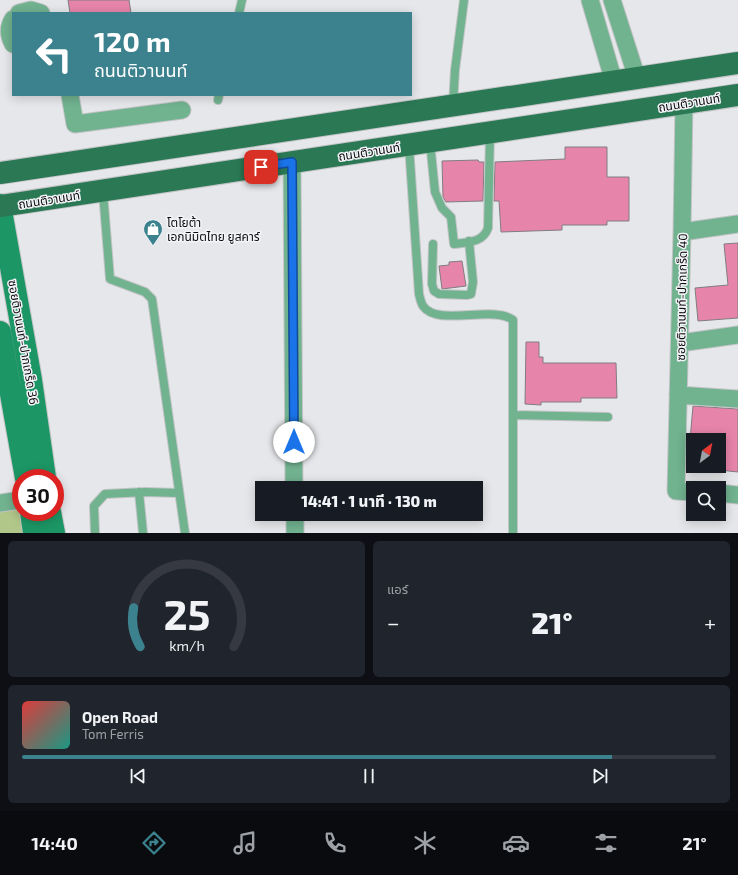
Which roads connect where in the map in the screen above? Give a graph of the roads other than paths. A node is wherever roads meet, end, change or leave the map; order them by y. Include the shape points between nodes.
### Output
1 (242, 0) edge
2 (464, 0) edge
3 (590, 0) edge
4 (612, 0) edge
5 (239, 12) edge
6 (12, 29) edge
7 (8, 45) edge
8 (738, 63) edge
9 (642, 77) junction
10 (614, 82) junction
11 (738, 95) edge
12 (70, 96) edge
13 (684, 103) junction
14 (453, 106) junction
15 (649, 108) junction
16 (182, 110) dead end
17 (490, 132) junction
18 (420, 143) junction
19 (292, 162) junction
20 (0, 173) edge
21 (103, 191) junction
22 (0, 206) edge
23 (738, 224) edge
24 (682, 232) junction
25 (469, 241) junction
26 (433, 244) dead end
27 (0, 332) edge
28 (738, 335) edge
29 (680, 344) junction
30 (31, 380) junction
31 (9, 383) junction
32 (678, 395) junction
33 (738, 399) edge
34 (513, 415) junction
35 (608, 417) dead end
36 (24, 469) edge
37 (44, 469) edge
38 (294, 481) edge
39 (686, 491) edge
40 (139, 492) junction
41 (179, 493) junction
42 (726, 494) edge
43 (738, 495) edge
44 (12, 501) edge
45 (0, 503) edge
46 (32, 521) edge
47 (52, 521) edge
48 (295, 521) edge
49 (34, 533) edge
50 (54, 533) edge
51 (95, 533) edge
52 (143, 533) edge
53 (185, 533) edge
54 (295, 533) edge
55 (513, 533) edge

1 - 5 lane
2 - 14 lane
3 - 10 street
4 - 9 street
6 - 7 street
8 - 9 main road
9 - 10 main road
9 - 15 main road
10 - 14 main road
11 - 13 main road, ถนนติวานนท์
12 - 16 street via 75,124
13 - 15 main road, ถนนติวานนท์
13 - 24 street, ซอยติวานนท์-ปากเกร็ด 40
14 - 20 main road
15 - 17 main road, ถนนติวานนท์
17 - 18 main road, ถนนติวานนท์
17 - 25 lane via 488,228 486,235
18 - 19 main road, ถนนติวานนท์
18 - 25 lane via 435,192 442,208 450,217 454,244
18 - 34 lane via 419,294 424,307 434,314 501,314 513,320
19 - 21 main road, ถนนติวานนท์
19 - 38 street
21 - 22 main road, ถนนติวานนท์
21 - 41 lane via 110,279 145,292 152,299
22 - 30 street, ซอยติวานนท์-ปากเกร็ด 36
23 - 24 street
24 - 29 street, ซอยติวานนท์-ปากเกร็ด 40
25 - 26 lane via 473,282 471,294 467,295 439,294 434,291
27 - 31 street, ซอยติวานนท์-ปากเกร็ด 36
28 - 29 street
29 - 32 street, ซอยติวานนท์-ปากเกร็ด 40
30 - 31 street
30 - 37 street, ซอยติวานนท์-ปากเกร็ด 36
31 - 36 street, ซอยติวานนท์-ปากเกร็ด 36
32 - 33 street
32 - 39 street, ซอยติวานนท์-ปากเกร็ด 40 via 676,490
34 - 35 lane
34 - 55 lane
40 - 41 lane
40 - 51 lane via 105,494 94,506
40 - 52 lane
41 - 53 lane
42 - 43 street
44 - 45 street
46 - 49 street
47 - 50 street
48 - 54 street

